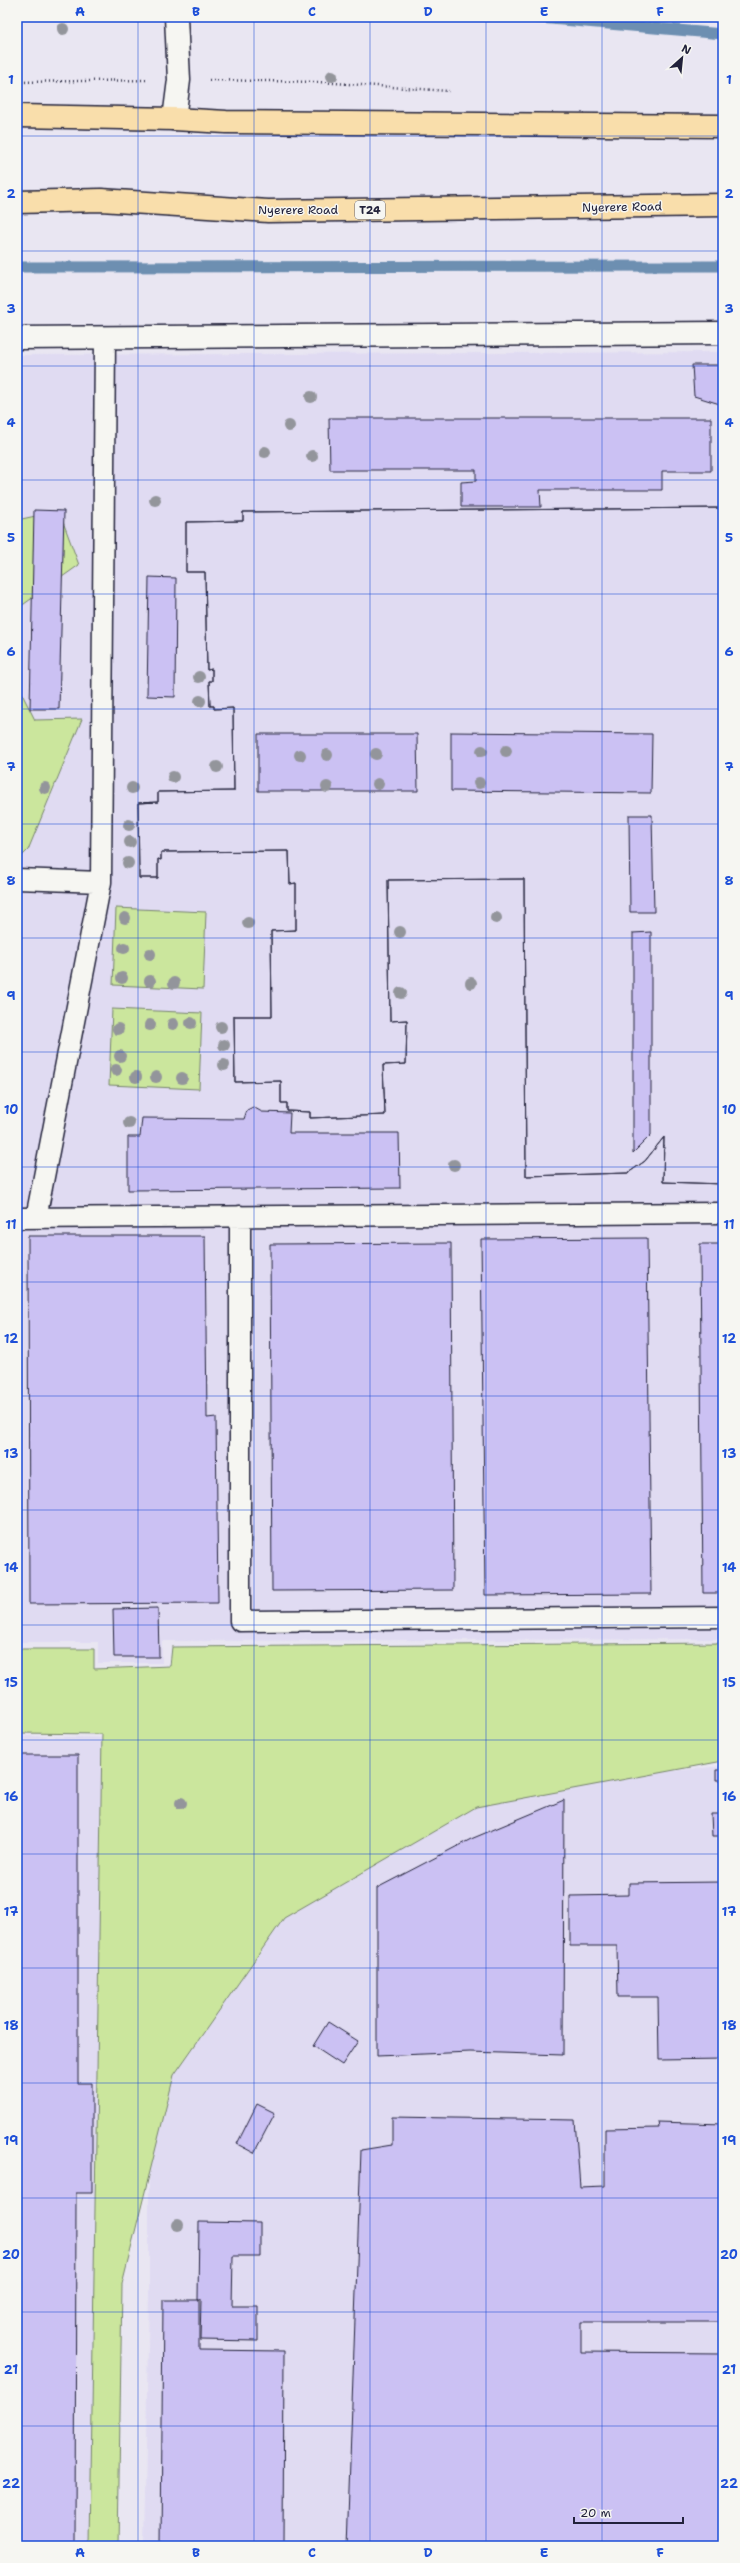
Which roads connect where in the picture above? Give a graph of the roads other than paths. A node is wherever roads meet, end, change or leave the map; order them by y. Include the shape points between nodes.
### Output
1 (176, 17) edge
2 (17, 116) edge
3 (174, 119) junction
4 (723, 126) edge
5 (17, 202) edge
6 (723, 205) edge
7 (723, 333) edge
8 (17, 338) edge
9 (105, 338) junction
10 (17, 879) edge
11 (101, 882) junction
12 (723, 1213) edge
13 (240, 1216) junction
14 (27, 1218) edge
15 (723, 1617) edge

1 - 3 street via 179,80
2 - 3 highway
3 - 4 highway via 226,122
5 - 6 highway, Nyerere Road / T24 via 101,200 268,211
7 - 9 street
8 - 9 street
9 - 11 lane
10 - 11 lane
11 - 14 lane
12 - 13 lane
13 - 14 lane
13 - 15 lane via 240,1621

